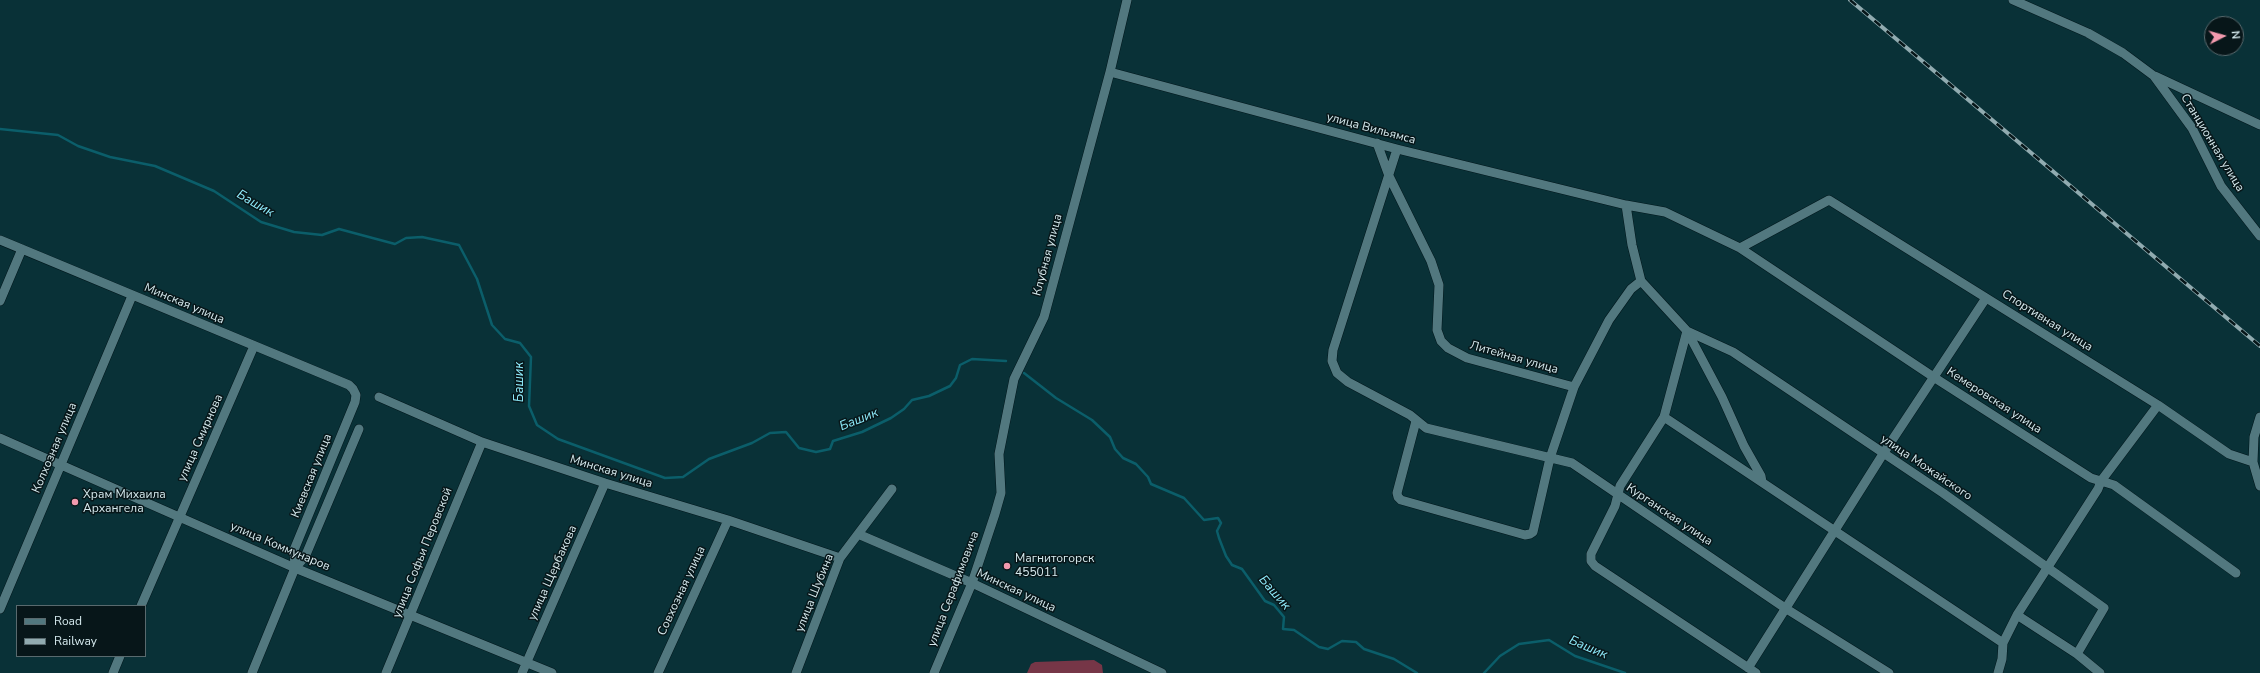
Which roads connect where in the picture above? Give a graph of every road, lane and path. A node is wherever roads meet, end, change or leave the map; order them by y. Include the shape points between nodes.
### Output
1 (1127, 0) edge
2 (2013, 0) edge
3 (1110, 72) junction
4 (2154, 76) junction
5 (2260, 125) edge
6 (1377, 143) junction
7 (1397, 149) junction
8 (1389, 176) junction
9 (1626, 205) junction
10 (2260, 236) edge
11 (0, 240) edge
12 (1740, 248) junction
13 (22, 249) junction
14 (1641, 281) junction
15 (132, 296) junction
16 (1986, 298) junction
17 (0, 301) edge
18 (1688, 331) junction
19 (254, 346) junction
20 (1935, 378) junction
21 (1574, 387) junction
22 (356, 395) joint
23 (380, 397) dead end
24 (2158, 405) junction
25 (1664, 417) junction
26 (2260, 417) edge
27 (1416, 421) junction
28 (359, 429) dead end
29 (0, 438) edge
30 (482, 442) junction
31 (336, 448) junction
32 (349, 453) junction
33 (1883, 454) junction
34 (1550, 458) junction
35 (2253, 462) junction
36 (62, 464) junction
37 (2101, 481) junction
38 (1762, 482) junction
39 (605, 483) junction
40 (2260, 486) edge
41 (892, 489) dead end
42 (1618, 495) junction
43 (995, 514) joint
44 (179, 516) junction
45 (728, 520) junction
46 (1835, 530) junction
47 (858, 534) junction
48 (840, 558) junction
49 (2047, 567) junction
50 (295, 568) junction
51 (2236, 573) dead end
52 (972, 583) junction
53 (141, 605) edge
54 (1785, 608) junction
55 (0, 609) edge
56 (411, 614) junction
57 (2017, 615) junction
58 (2003, 643) junction
59 (2077, 654) junction
60 (120, 657) edge
61 (527, 663) junction
62 (1752, 670) edge
63 (113, 673) edge
64 (252, 673) edge
65 (386, 673) edge
66 (522, 673) edge
67 (552, 673) edge
68 (658, 673) edge
69 (796, 673) edge
70 (934, 673) edge
71 (1162, 673) edge
72 (1889, 673) edge
73 (1998, 673) edge
74 (2100, 673) edge

1 - 3 street, Клубная улица
2 - 4 street, Станционная улица via 2088,33 2123,53
3 - 6 street, улица Вильямса
3 - 43 street, Клубная улица via 1044,318 1014,379 1000,454 1000,493
4 - 5 street
4 - 10 street, Станционная улица via 2192,128 2221,186
6 - 7 street, улица Вильямса
6 - 8 street
7 - 8 street, Курганская улица
7 - 9 street, улица Вильямса
8 - 21 street, Литейная улица via 1433,267 1439,285 1437,330 1441,341 1448,348 1467,358
8 - 27 street, Курганская улица via 1333,350 1332,361 1337,374 1348,382 1410,415
9 - 12 street, улица Вильямса via 1666,212
9 - 14 street
11 - 13 street, Минская улица
12 - 16 street, Спортивная улица via 1829,200
12 - 20 street, Кемеровская улица
13 - 15 street, Минская улица
13 - 17 street
14 - 18 street
14 - 21 street via 1631,288 1609,320
15 - 19 street, Минская улица
15 - 36 street, Колхозная улица
16 - 20 street
16 - 24 street, Спортивная улица
18 - 25 street
18 - 33 street, улица Можайского via 1733,352
18 - 38 street
19 - 22 street, Минская улица via 349,385
19 - 44 street, улица Смирнова
20 - 33 street
20 - 37 street, Кемеровская улица via 2091,478
21 - 34 street
22 - 31 street, Киевская улица
23 - 30 street, Минская улица
24 - 35 street, Спортивная улица via 2229,454
24 - 37 street
25 - 38 street
25 - 42 street via 1620,486
26 - 35 street via 2254,437
27 - 34 street, Курганская улица via 1426,428
27 - 34 street via 1398,497 1401,500 1525,535 1533,532
28 - 32 street, Киевская улица
29 - 36 street, улица Коммунаров
30 - 39 street, Минская улица
30 - 56 street, улица Софьи Перовской
31 - 32 street
31 - 50 street, Киевская улица via 294,550
32 - 50 street, Киевская улица via 305,557
33 - 46 street
33 - 49 street, улица Можайского
34 - 42 street, Курганская улица via 1572,463
35 - 40 street
36 - 44 street, улица Коммунаров
36 - 55 street, Колхозная улица
37 - 49 street via 2098,490
37 - 51 street, Кемеровская улица via 2114,486
38 - 46 street
39 - 45 street, Минская улица
39 - 61 street, улица Щербакова
41 - 47 street, улица Шубина
42 - 54 street, Курганская улица
42 - 62 street via 1591,554 1591,561
43 - 52 street, улица Серафимовича
44 - 50 street, улица Коммунаров
44 - 53 street, улица Смирнова
45 - 48 street, Минская улица
45 - 68 street, Совхозная улица
46 - 54 street
46 - 58 street
47 - 48 street, улица Шубина
47 - 52 street, Минская улица
48 - 69 street, улица Шубина
49 - 57 street
49 - 59 street, улица Можайского via 2104,608
50 - 56 street, улица Коммунаров
50 - 64 street, Киевская улица
52 - 70 street, улица Серафимовича
52 - 71 street, Минская улица
54 - 62 street
54 - 72 street, Курганская улица
56 - 61 street, улица Коммунаров
56 - 65 street, улица Софьи Перовской
57 - 58 street
57 - 59 street
58 - 73 street
59 - 74 street
60 - 63 street
61 - 66 street, улица Щербакова
61 - 67 street, улица Коммунаров

